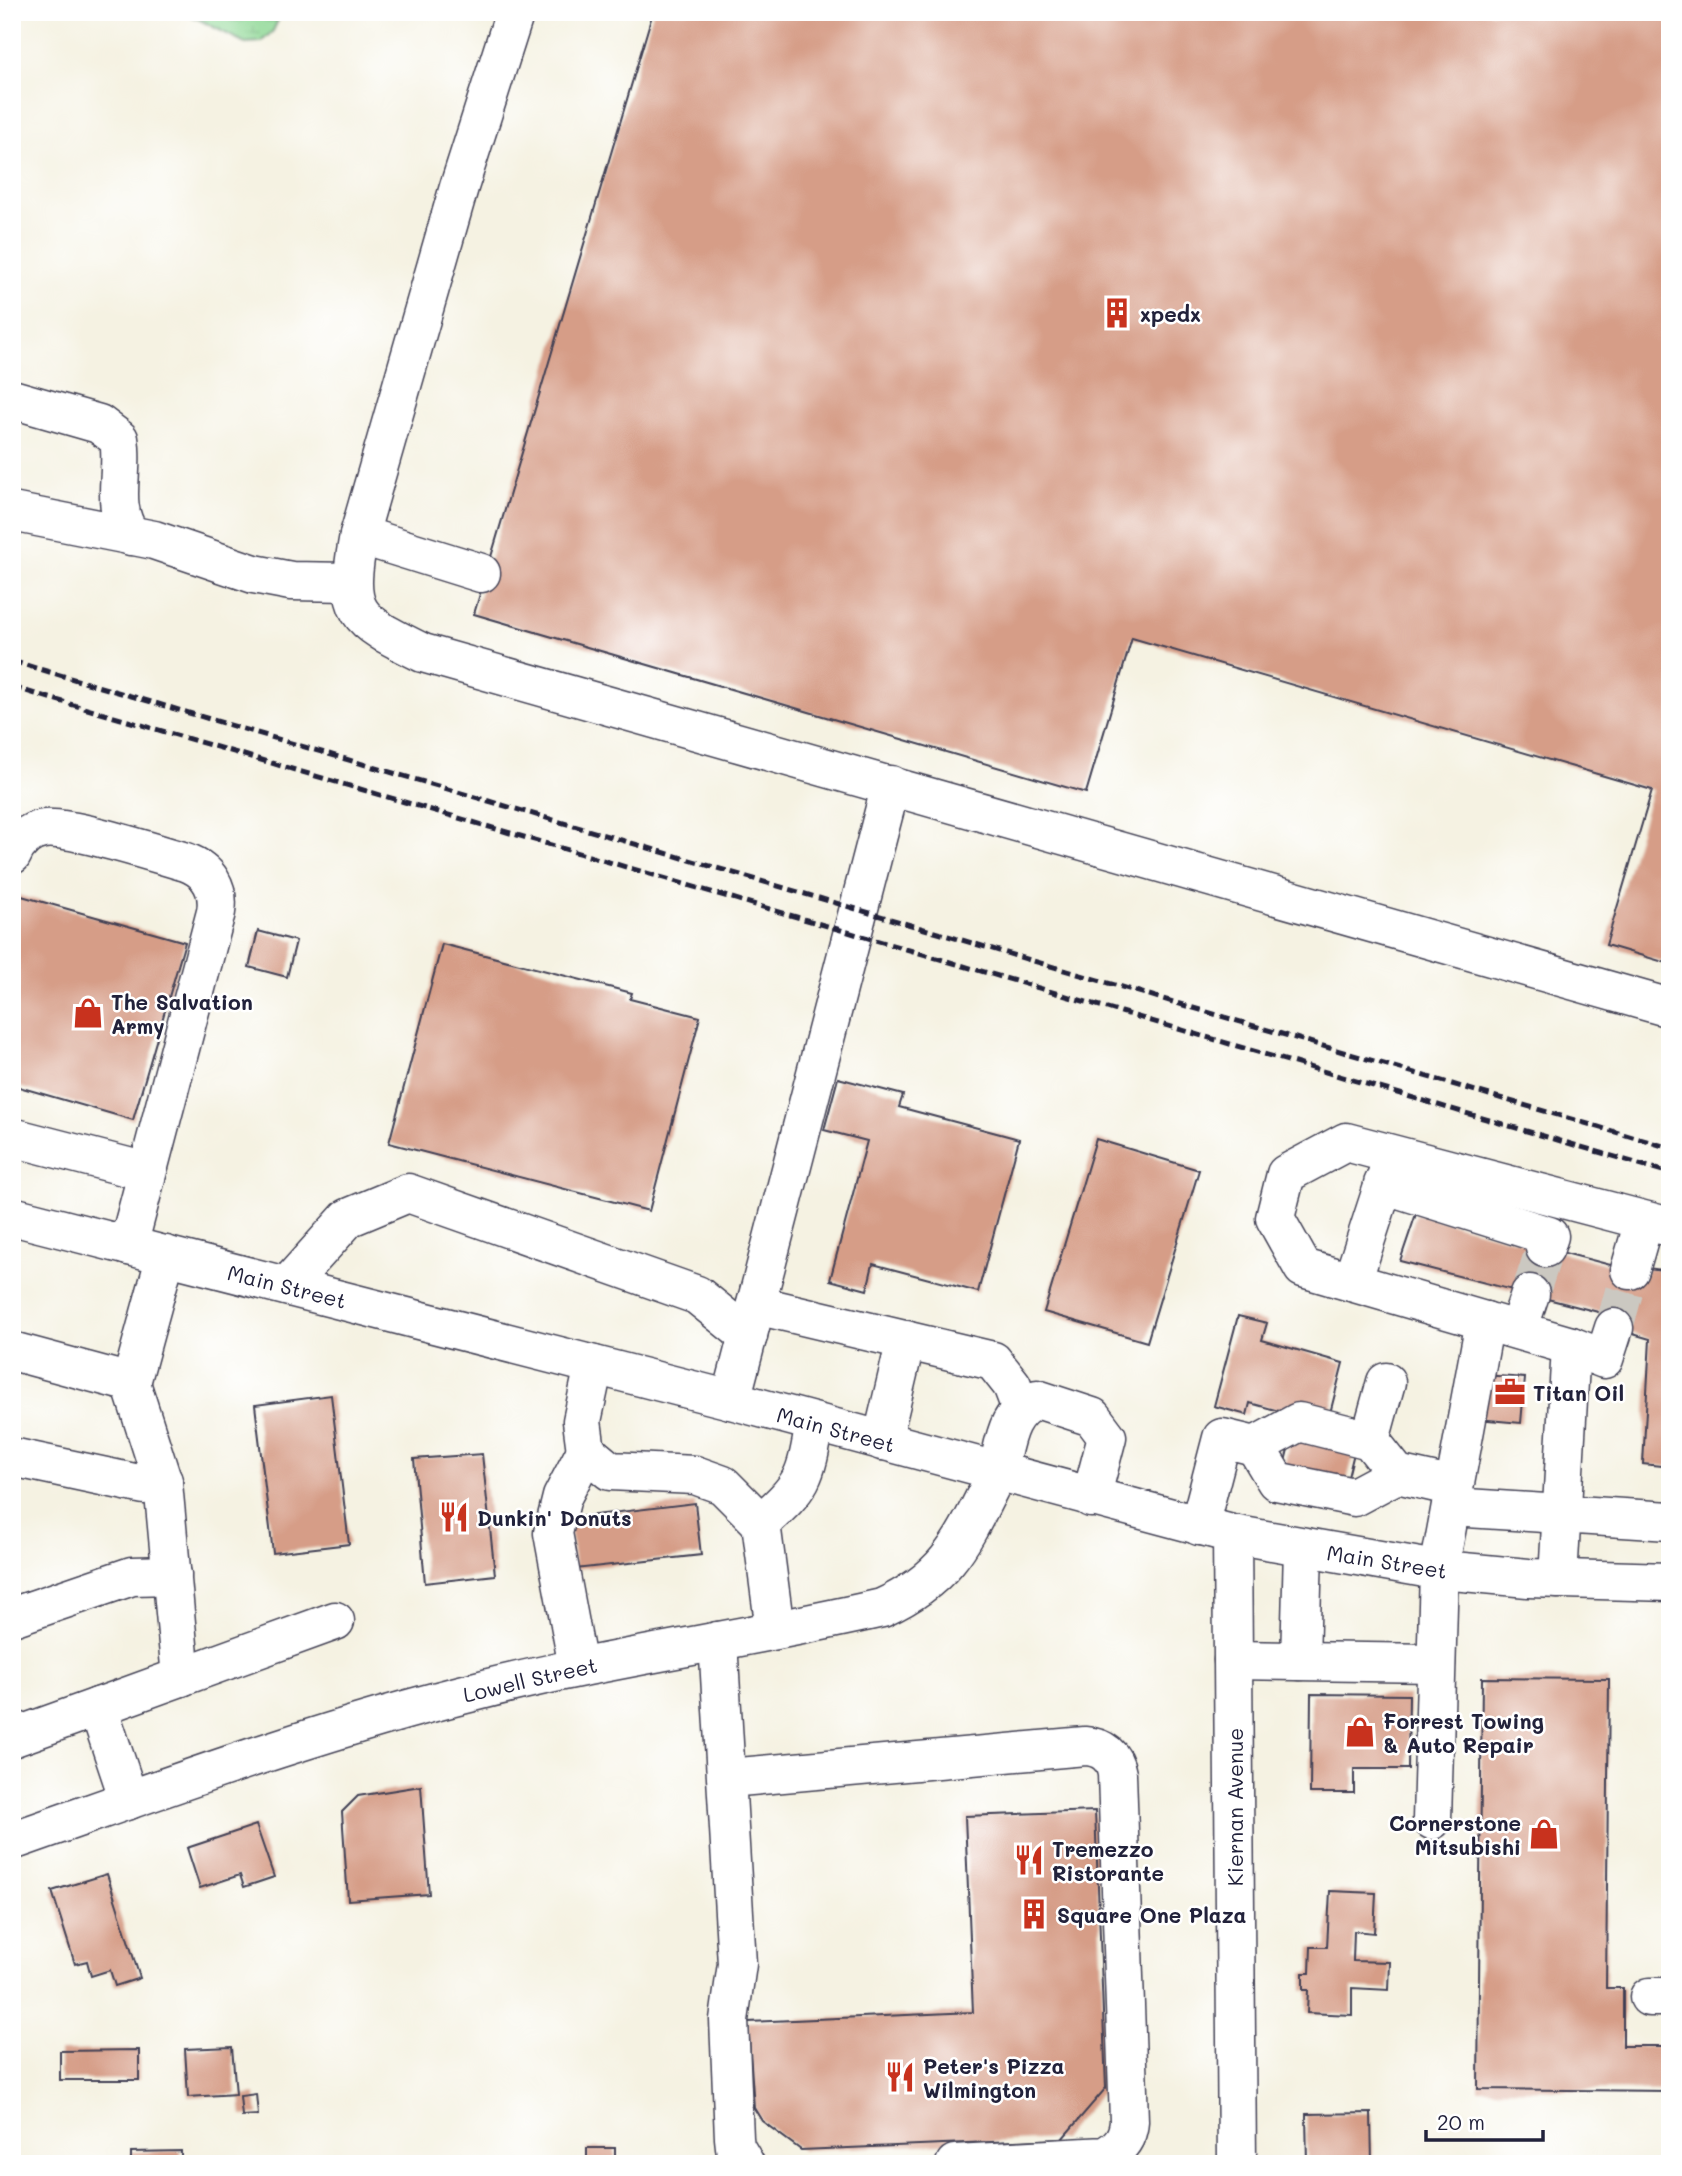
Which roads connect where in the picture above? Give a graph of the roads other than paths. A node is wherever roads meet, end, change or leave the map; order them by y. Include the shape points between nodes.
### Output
1 (515, 12) edge
2 (12, 399) edge
3 (12, 512) edge
4 (359, 535) junction
5 (131, 536) junction
6 (481, 573) dead end
7 (350, 582) junction
8 (891, 785) junction
9 (12, 855) edge
10 (1670, 1009) edge
11 (12, 1137) edge
12 (1388, 1169) junction
13 (147, 1172) junction
14 (12, 1216) edge
15 (1657, 1224) edge
16 (128, 1246) junction
17 (1545, 1248) dead end
18 (166, 1255) junction
19 (1630, 1270) tunnel mouth
20 (1352, 1282) junction
21 (287, 1286) junction
22 (1530, 1294) tunnel mouth
23 (752, 1321) junction
24 (1502, 1325) junction
25 (1614, 1328) tunnel mouth
26 (906, 1340) junction
27 (1571, 1346) junction
28 (12, 1351) edge
29 (594, 1365) junction
30 (1386, 1382) dead end
31 (131, 1383) junction
32 (731, 1400) junction
33 (1020, 1406) junction
34 (815, 1423) junction
35 (1370, 1440) junction
36 (882, 1441) junction
37 (1255, 1446) junction
38 (586, 1451) junction
39 (12, 1457) edge
40 (997, 1473) junction
41 (1397, 1474) junction
42 (163, 1481) junction
43 (1452, 1497) junction
44 (1091, 1498) junction
45 (1561, 1513) junction
46 (1670, 1521) edge
47 (761, 1523) junction
48 (1216, 1530) junction
49 (1303, 1548) junction
50 (1439, 1570) junction
51 (172, 1575) junction
52 (1558, 1579) junction
53 (1670, 1582) edge
54 (12, 1617) edge
55 (335, 1621) dead end
56 (775, 1630) junction
57 (718, 1641) junction
58 (1233, 1660) junction
59 (1300, 1661) junction
60 (1436, 1663) junction
61 (578, 1667) junction
62 (181, 1677) junction
63 (97, 1707) junction
64 (12, 1738) edge
65 (728, 1778) junction
66 (129, 1800) junction
67 (1432, 1820) dead end
68 (12, 1841) edge
69 (745, 2164) edge
70 (955, 2164) edge
71 (1237, 2164) edge

1 - 4 main road via 459,187
2 - 5 main road via 99,424 119,439 122,457 117,496 120,520
3 - 5 main road
4 - 6 main road
4 - 7 main road
5 - 7 main road via 254,574 291,581
7 - 8 main road via 367,623 423,653
8 - 10 main road
8 - 23 main road
9 - 13 main road via 19,842 34,831 61,829 186,862 203,870 214,885 216,912
11 - 13 main road
12 - 15 main road
12 - 17 main road via 1549,1236
12 - 20 main road
12 - 20 main road via 1346,1142 1286,1174 1275,1218 1303,1268
13 - 16 main road
14 - 16 main road, Main Street
15 - 19 main road
16 - 18 main road, Main Street
18 - 21 main road, Main Street
18 - 31 main road
20 - 24 main road
21 - 23 main road via 348,1218 408,1193 697,1295
21 - 29 main road, Main Street
22 - 24 main road
23 - 26 main road
23 - 32 main road
24 - 27 main road
24 - 43 main road via 1467,1415
25 - 27 main road via 1604,1359
26 - 33 main road via 993,1361 1012,1385
26 - 36 main road
27 - 45 main road
28 - 31 main road
29 - 32 main road, Main Street
29 - 38 main road via 582,1421
30 - 35 main road
31 - 42 main road
32 - 34 main road, Main Street
33 - 40 main road, Lowell Street via 1010,1423
33 - 44 main road via 1037,1399 1092,1417 1107,1437
34 - 36 main road, Main Street
34 - 47 main road via 806,1472 793,1494
35 - 37 main road via 1299,1422
35 - 41 main road
36 - 40 main road, Main Street
37 - 41 main road via 1276,1481 1354,1497
37 - 48 main road, Kiernan Avenue via 1222,1438
38 - 47 main road via 610,1471 695,1475 723,1485
38 - 61 main road via 562,1497 554,1533
39 - 42 main road via 144,1485
40 - 44 main road, Main Street
40 - 56 main road, Lowell Street via 958,1548 937,1575 913,1594 882,1608
41 - 43 main road
42 - 51 main road
43 - 45 main road
43 - 50 main road
44 - 48 main road, Main Street
45 - 46 main road
45 - 52 main road
47 - 56 main road
48 - 49 main road, Main Street
48 - 58 main road, Kiernan Avenue
49 - 50 main road, Main Street
49 - 59 main road
50 - 52 main road, Main Street
50 - 60 main road
51 - 54 main road via 132,1576
51 - 62 main road
52 - 53 main road, Main Street
55 - 62 main road
56 - 57 main road, Lowell Street
57 - 61 main road, Lowell Street
57 - 65 main road
58 - 59 main road
58 - 71 main road, Kiernan Avenue
59 - 60 main road
60 - 67 main road
61 - 66 main road, Lowell Street via 379,1717
62 - 63 main road
63 - 64 main road
63 - 66 main road
65 - 69 main road via 737,1964 729,2020 733,2138
65 - 70 main road via 1085,1746 1110,1755 1117,1774 1129,2121 1125,2138 1105,2156
66 - 68 main road, Lowell Street

